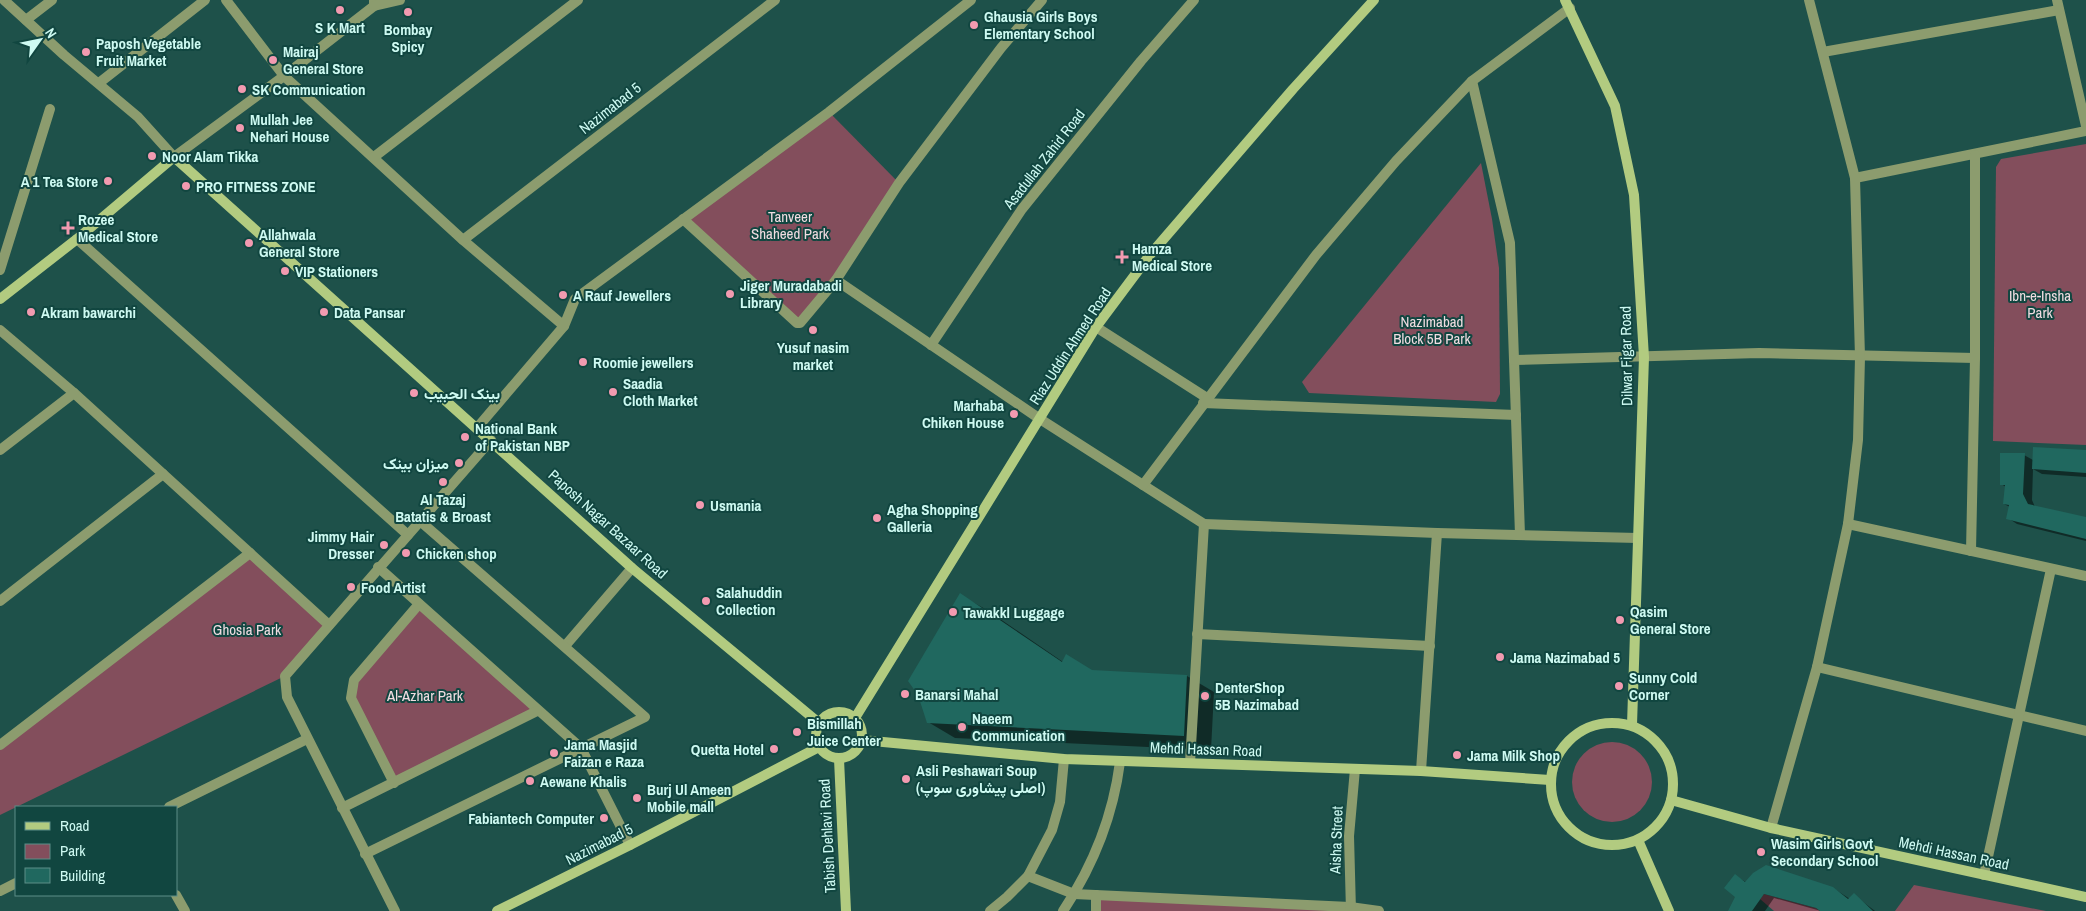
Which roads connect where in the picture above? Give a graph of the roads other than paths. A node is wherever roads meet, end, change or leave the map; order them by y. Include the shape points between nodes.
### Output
1 (4, 0) edge
2 (52, 0) edge
3 (205, 0) edge
4 (226, 0) edge
5 (400, 0) edge
6 (578, 0) edge
7 (775, 0) edge
8 (971, 0) edge
9 (1042, 0) edge
10 (1194, 0) edge
11 (1374, 0) edge
12 (1809, 0) edge
13 (374, 3) edge
14 (1567, 4) edge
15 (2058, 5) edge
16 (26, 20) junction
17 (1823, 52) junction
18 (284, 76) junction
19 (1472, 81) junction
20 (98, 84) junction
21 (50, 109) dead end
22 (2086, 126) edge
23 (2086, 131) edge
24 (1975, 155) junction
25 (174, 157) junction
26 (374, 157) junction
27 (1855, 178) junction
28 (683, 219) junction
29 (77, 238) junction
30 (463, 240) junction
31 (0, 270) edge
32 (836, 280) junction
33 (0, 299) edge
34 (564, 326) junction
35 (1096, 326) junction
36 (0, 330) edge
37 (931, 345) junction
38 (1644, 357) junction
39 (1860, 357) junction
40 (1975, 358) junction
41 (1514, 360) junction
42 (74, 392) junction
43 (1205, 400) junction
44 (1516, 415) junction
45 (1040, 419) junction
46 (477, 428) junction
47 (491, 440) junction
48 (0, 450) edge
49 (163, 474) junction
50 (1143, 485) junction
51 (420, 521) junction
52 (1204, 524) junction
53 (1848, 524) junction
54 (1437, 534) junction
55 (408, 535) junction
56 (1520, 535) junction
57 (1638, 538) junction
58 (1971, 551) junction
59 (250, 553) junction
60 (378, 567) junction
61 (632, 568) junction
62 (2050, 569) junction
63 (2086, 576) edge
64 (0, 601) edge
65 (419, 604) junction
66 (328, 625) junction
67 (1197, 634) junction
68 (565, 646) junction
69 (1430, 646) junction
70 (1817, 667) junction
71 (537, 711) junction
72 (2017, 715) junction
73 (855, 718) junction
74 (819, 723) junction
75 (1632, 725) junction
76 (2086, 731) edge
77 (307, 738) junction
78 (862, 740) junction
79 (0, 745) edge
80 (819, 747) junction
81 (581, 748) junction
82 (839, 759) junction
83 (1064, 759) junction
84 (1120, 762) junction
85 (1190, 762) junction
86 (1355, 769) junction
87 (1421, 771) junction
88 (1550, 780) junction
89 (394, 782) junction
90 (1671, 800) junction
91 (171, 806) edge
92 (342, 808) junction
93 (1771, 828) junction
94 (1638, 840) junction
95 (630, 845) junction
96 (365, 854) junction
97 (1984, 875) junction
98 (1028, 876) junction
99 (15, 884) edge
100 (0, 891) edge
101 (1074, 894) junction
102 (1096, 895) junction
103 (177, 896) edge
104 (2086, 897) edge
105 (1350, 909) edge
106 (185, 911) edge
107 (395, 911) edge
108 (497, 911) edge
109 (846, 911) edge
110 (990, 911) edge
111 (1063, 911) edge
112 (1096, 911) edge
113 (1379, 911) edge
114 (1669, 911) edge

1 - 16 street, Paposh Nagar Bazaar Road
2 - 16 street
3 - 20 street
4 - 18 street
5 - 13 street
6 - 26 street
7 - 30 street, Nazimabad 5
8 - 28 street via 829,112
9 - 32 street via 1001,48 900,183
10 - 37 street, Asadullah Zahid Road via 1022,209
11 - 35 street, Riaz Uddin Ahmed Road via 1292,89 1149,256
12 - 17 street
13 - 18 street
14 - 19 street
14 - 38 street, Dilwar Figar Road via 1615,106 1634,195
15 - 17 street
15 - 22 street
16 - 20 street, Paposh Nagar Bazaar Road
17 - 27 street
18 - 25 street
18 - 26 street
19 - 41 street via 1510,243
19 - 43 street via 1396,161 1316,255
20 - 25 street, Paposh Nagar Bazaar Road via 138,117
21 - 31 street
23 - 24 street
24 - 27 street
24 - 40 street
25 - 29 street
25 - 46 street, Paposh Nagar Bazaar Road
26 - 30 street
27 - 39 street
28 - 32 street via 797,323
28 - 34 street via 575,300
29 - 33 street
29 - 55 street
30 - 34 street
32 - 37 street
34 - 46 street
35 - 43 street
35 - 45 street, Riaz Uddin Ahmed Road
36 - 42 street
37 - 45 street
38 - 39 street via 1759,353
38 - 41 street
38 - 57 street, Dilwar Figar Road
39 - 40 street
39 - 53 street via 1858,440
40 - 58 street
41 - 44 street
42 - 48 street
42 - 49 street
43 - 44 street
43 - 50 street
44 - 56 street
45 - 50 street
45 - 73 street, Riaz Uddin Ahmed Road
46 - 47 street, Paposh Nagar Bazaar Road
47 - 51 street
47 - 61 street, Paposh Nagar Bazaar Road
49 - 59 street
49 - 64 street
50 - 52 street
51 - 55 street
51 - 68 street
52 - 54 street
52 - 67 street
53 - 58 street
53 - 70 street
54 - 56 street
54 - 69 street
55 - 60 street
56 - 57 street
57 - 75 street, Dilwar Figar Road
58 - 62 street
59 - 66 street
59 - 79 street
60 - 65 street
60 - 66 street
61 - 68 street
61 - 74 street, Paposh Nagar Bazaar Road
62 - 63 street
62 - 72 street
65 - 71 street
65 - 89 street via 354,680 352,698
66 - 77 street via 285,676 287,697
67 - 69 street
67 - 85 street
68 - 81 street via 646,717
69 - 87 street
70 - 72 street
70 - 93 street
71 - 81 street
71 - 89 street
72 - 76 street
72 - 97 street
73 - 74 street via 836,712
73 - 78 street
74 - 80 street via 816,739
75 - 88 street via 1617,722 1596,724 1577,733 1555,759
75 - 90 street via 1659,745 1670,764 1673,779
77 - 91 street
77 - 92 street
78 - 82 street via 854,754
78 - 83 street, Mehdi Hassan Road
80 - 82 street via 824,753
80 - 95 street, Nazimabad 5
81 - 95 street
81 - 96 street
82 - 109 street, Tabish Dehlavi Road
83 - 84 street, Mehdi Hassan Road
83 - 98 street via 1060,802 1052,830
84 - 85 street, Mehdi Hassan Road
84 - 101 street via 1116,794 1102,837
85 - 86 street, Mehdi Hassan Road
86 - 87 street, Mehdi Hassan Road
86 - 105 street, Aisha Street via 1349,836
87 - 88 street, Mehdi Hassan Road
88 - 94 street via 1552,798 1560,818 1575,833 1591,842 1612,846
89 - 92 street
90 - 93 street, Mehdi Hassan Road
90 - 94 street via 1655,828
92 - 96 street
93 - 97 street, Mehdi Hassan Road
94 - 114 street
95 - 108 street, Nazimabad 5
96 - 107 street
97 - 104 street, Mehdi Hassan Road
98 - 101 street
98 - 110 street
99 - 100 street
101 - 102 street
101 - 111 street
102 - 105 street
102 - 112 street
103 - 106 street
105 - 113 street

